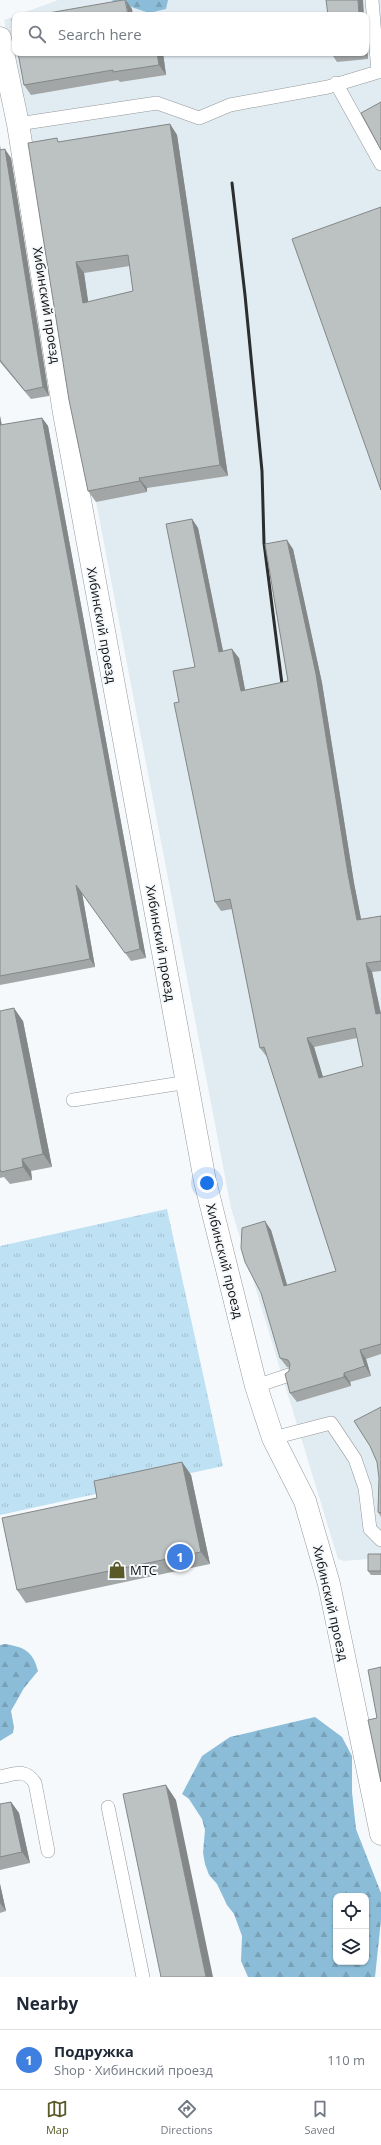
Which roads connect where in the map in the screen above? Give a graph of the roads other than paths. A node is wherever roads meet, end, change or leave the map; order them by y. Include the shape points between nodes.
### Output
1 (372, 0) edge
2 (0, 38) edge
3 (336, 83) junction
4 (18, 124) junction
5 (381, 164) edge
6 (188, 1082) junction
7 (73, 1100) dead end
8 (289, 1374) edge
9 (256, 1386) junction
10 (273, 1438) junction
11 (381, 1540) edge
12 (0, 1777) edge
13 (108, 1807) dead end
14 (381, 1834) edge
15 (48, 1851) dead end
16 (143, 1977) edge

1 - 3 lane via 378,72
2 - 4 street, Хибинский проезд
3 - 4 lane via 328,87 230,106 198,118 157,103
3 - 5 lane
4 - 6 street, Хибинский проезд via 64,413 172,1008
6 - 7 lane
6 - 9 street, Хибинский проезд via 205,1181
8 - 9 lane
9 - 10 street, Хибинский проезд
10 - 11 lane via 331,1423 355,1459 365,1488 370,1529
10 - 14 street, Хибинский проезд via 305,1501 329,1584
12 - 15 lane via 21,1772 30,1775 35,1783
13 - 16 lane

